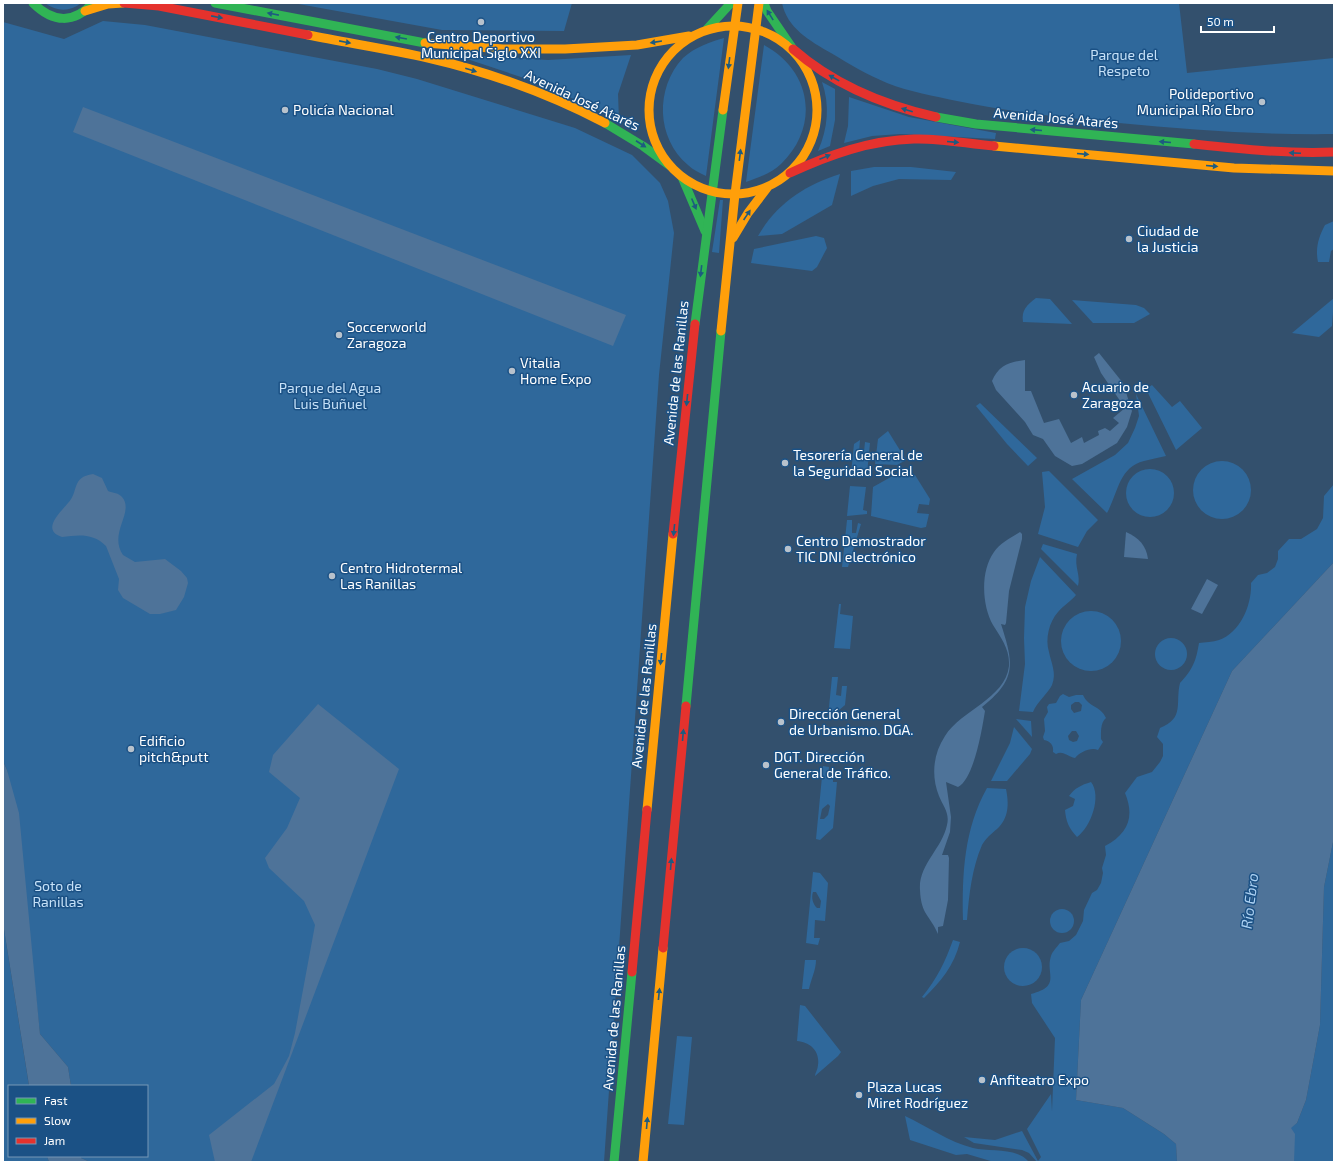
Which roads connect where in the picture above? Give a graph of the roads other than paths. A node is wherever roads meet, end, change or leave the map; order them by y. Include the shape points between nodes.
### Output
1 (34, 3) edge
2 (93, 3) edge
3 (123, 3) edge
4 (215, 3) edge
5 (731, 3) edge
6 (738, 3) edge
7 (759, 3) edge
8 (764, 3) edge
9 (86, 11) junction
10 (734, 25) junction
11 (756, 28) junction
12 (706, 29) junction
13 (694, 34) junction
14 (793, 49) junction
15 (1334, 152) edge
16 (669, 165) junction
17 (1334, 171) edge
18 (790, 173) junction
19 (682, 177) junction
20 (767, 188) junction
21 (713, 192) junction
22 (735, 194) junction
23 (706, 232) junction
24 (730, 244) junction
25 (614, 1162) edge
26 (643, 1162) edge

1 - 9 main road, Avenida José Atarés via 47,16 57,19 77,17
2 - 9 main road
3 - 9 main road, Avenida José Atarés via 108,4
3 -> 16 main road, Avenida José Atarés via 165,7 422,56 460,66 512,83 575,110 636,140
13 -> 4 main road, Avenida José Atarés via 637,45 565,49 436,45
5 - 12 main road
6 - 10 main road, Avenida de las Ranillas
7 - 11 main road
14 -> 8 main road
10 - 11 main road
10 - 12 main road
10 -> 21 main road, Avenida de las Ranillas
11 - 14 main road via 776,36
22 -> 11 main road
12 - 13 main road
13 - 16 main road via 663,62 650,96 649,115 652,133
15 -> 14 main road, Avenida José Atarés via 1238,149 976,124 941,118 884,102 853,89 822,72
14 - 18 main road via 813,80 818,116 807,151
16 - 19 main road
18 -> 17 main road via 835,153 873,143 915,139 1234,168
18 - 20 main road
19 - 21 main road
19 -> 23 main road, Avenida de las Ranillas
20 - 22 main road
24 -> 20 main road via 748,213
21 - 22 main road
21 - 23 main road, Avenida de las Ranillas
22 - 24 main road
23 -> 25 main road, Avenida de las Ranillas via 654,727
26 -> 24 main road

